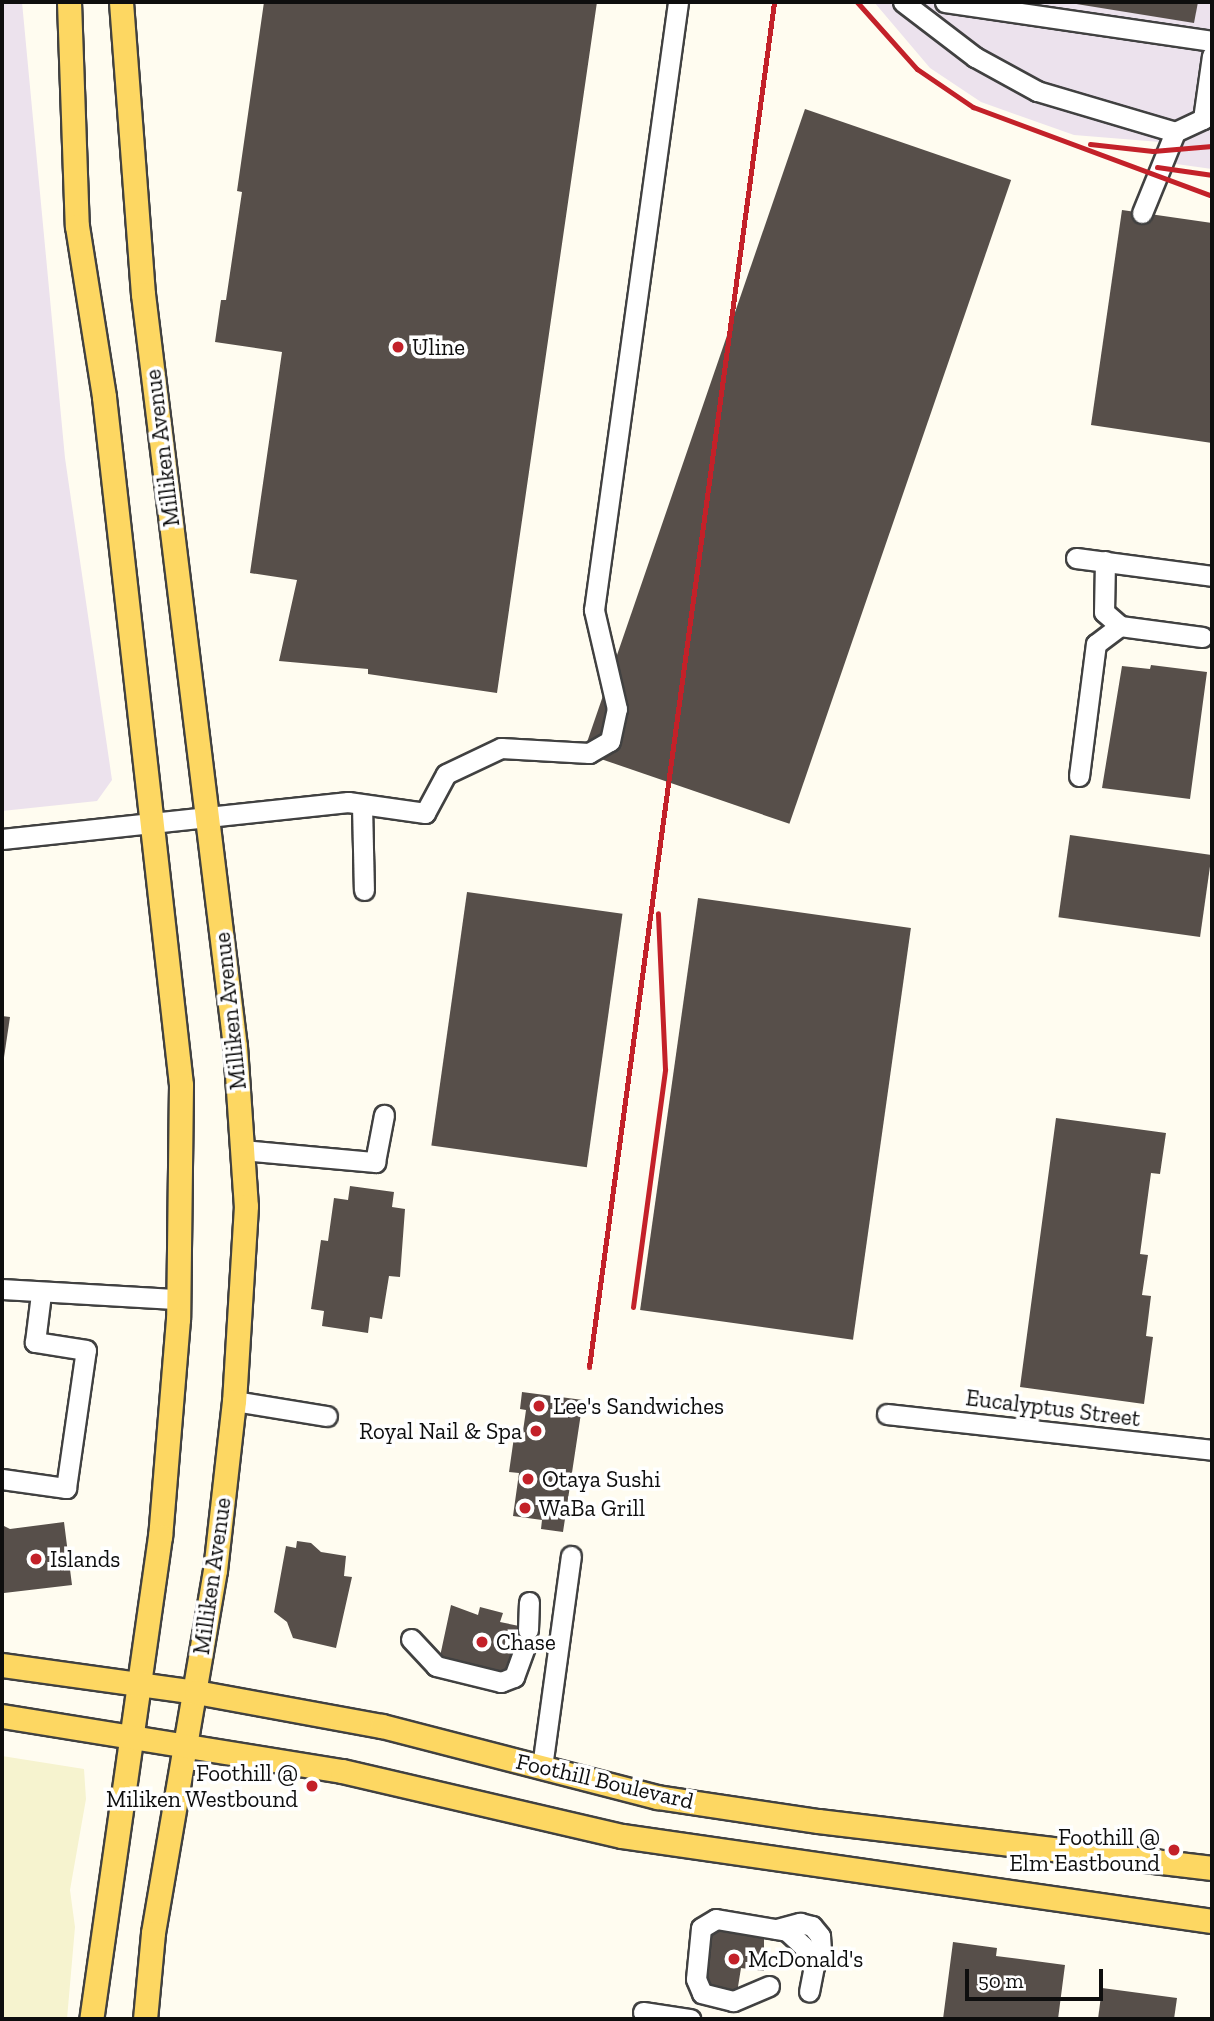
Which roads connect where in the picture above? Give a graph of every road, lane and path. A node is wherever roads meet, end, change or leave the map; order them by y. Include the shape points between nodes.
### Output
1 (69, 2) edge
2 (121, 2) edge
3 (678, 2) edge
4 (903, 2) edge
5 (945, 2) edge
6 (1212, 41) edge
7 (1212, 57) edge
8 (1175, 132) junction
9 (1142, 213) dead end
10 (1076, 558) dead end
11 (1105, 561) junction
12 (1212, 576) edge
13 (1121, 626) junction
14 (1202, 637) dead end
15 (1079, 776) dead end
16 (362, 804) junction
17 (207, 816) junction
18 (150, 822) junction
19 (2, 839) edge
20 (364, 890) dead end
21 (384, 1115) dead end
22 (242, 1150) junction
23 (2, 1289) edge
24 (41, 1294) junction
25 (178, 1299) junction
26 (234, 1401) junction
27 (887, 1414) dead end
28 (327, 1416) dead end
29 (1212, 1450) edge
30 (2, 1479) edge
31 (570, 1556) dead end
32 (529, 1602) dead end
33 (411, 1639) dead end
34 (2, 1665) edge
35 (137, 1683) junction
36 (196, 1692) junction
37 (2, 1716) edge
38 (131, 1735) junction
39 (184, 1742) junction
40 (542, 1767) junction
41 (1212, 1868) edge
42 (1212, 1921) edge
43 (769, 1986) dead end
44 (809, 1992) dead end
45 (643, 2012) dead end
46 (91, 2019) edge
47 (145, 2019) edge
48 (690, 2019) edge

1 - 18 main road via 77,226 104,397
2 - 17 main road, Milliken Avenue via 144,294
3 - 16 street via 594,610 617,709 610,741 589,753 501,748 446,774 425,813
4 - 8 street via 975,57 1037,91
5 - 6 street
7 - 8 street via 1203,119
8 - 9 street
10 - 11 street
11 - 12 street
11 - 13 street via 1104,612
13 - 14 street
13 - 15 street via 1096,644
16 - 17 street
16 - 20 street
17 - 18 street
17 - 22 main road, Milliken Avenue via 235,1045
18 - 19 street
18 - 25 main road via 181,1085
21 - 22 street via 375,1162
22 - 26 main road, Milliken Avenue via 246,1206
23 - 24 street
24 - 25 street
24 - 30 street via 35,1342 86,1350 66,1488
25 - 35 main road via 160,1536
26 - 28 street
26 - 36 main road, Milliken Avenue
27 - 29 street, Eucalyptus Street
31 - 40 street
32 - 33 street via 526,1638 514,1677 501,1682 436,1666
34 - 35 main road, Foothill Boulevard
35 - 36 main road, Foothill Boulevard
35 - 38 main road
36 - 39 main road, Milliken Avenue
36 - 40 main road, Foothill Boulevard via 382,1726
37 - 38 main road, Foothill Boulevard
38 - 39 main road, Foothill Boulevard
38 - 46 main road
39 - 42 main road, Foothill Boulevard via 342,1771 622,1836
39 - 47 main road, Milliken Avenue via 153,1933
40 - 41 main road, Foothill Boulevard via 657,1797
43 - 44 street via 733,2001 702,1993 696,1979 701,1928 716,1919 787,1931 803,1946 814,1966
45 - 48 street

